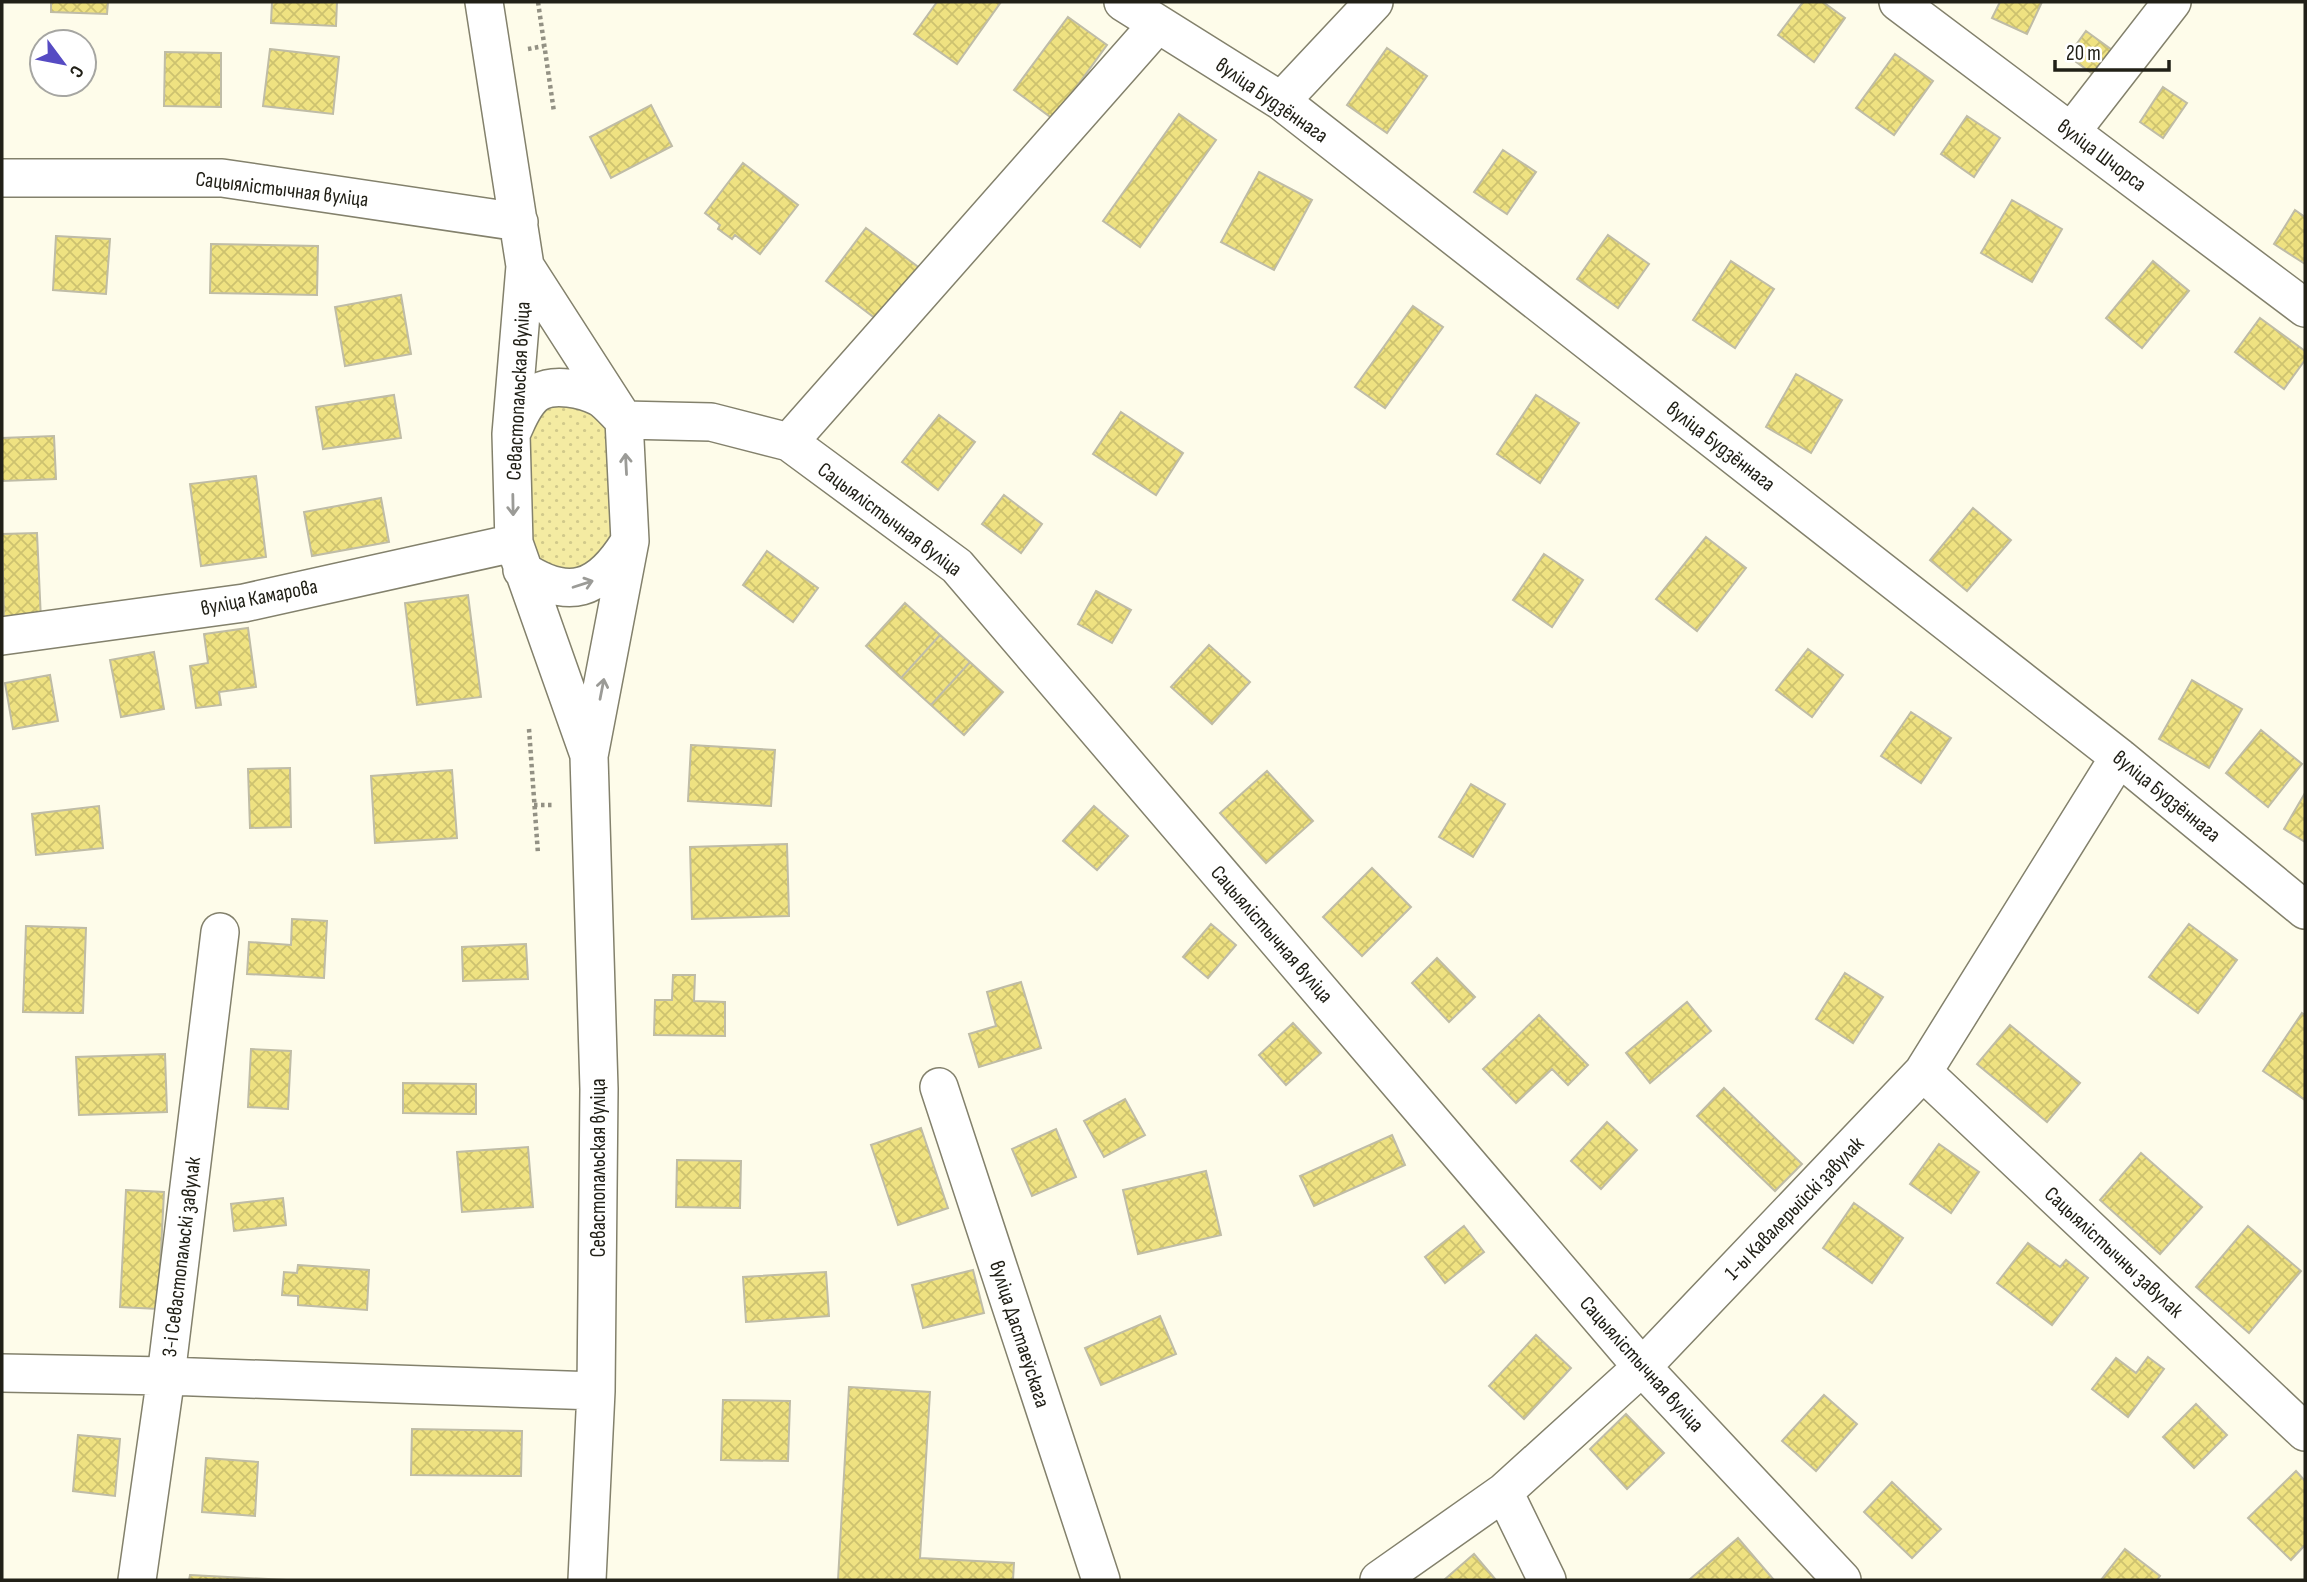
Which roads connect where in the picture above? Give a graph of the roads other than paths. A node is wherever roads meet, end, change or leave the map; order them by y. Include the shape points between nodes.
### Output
1 (484, 2) edge
2 (1123, 2) edge
3 (1374, 2) edge
4 (1898, 2) edge
5 (2172, 2) edge
6 (1157, 25) junction
7 (1280, 101) junction
8 (2071, 132) junction
9 (2, 178) edge
10 (519, 222) junction
11 (525, 266) junction
12 (2305, 308) edge
13 (624, 420) junction
14 (511, 434) junction
15 (789, 442) junction
16 (630, 541) junction
17 (518, 557) junction
18 (2, 636) edge
19 (589, 756) junction
20 (2119, 757) junction
21 (2305, 910) edge
22 (220, 932) dead end
23 (1923, 1072) junction
24 (939, 1087) dead end
25 (1642, 1367) junction
26 (2, 1374) edge
27 (166, 1376) junction
28 (596, 1391) junction
29 (2305, 1432) edge
30 (1504, 1492) junction
31 (137, 1580) edge
32 (587, 1580) edge
33 (1101, 1580) edge
34 (1379, 1580) edge
35 (1547, 1580) edge
36 (1842, 1580) edge

1 - 10 street, Севастопальская вуліца
2 - 6 street, вуліца Будзённага
3 - 7 street
4 - 8 street, вуліца Шчорса
5 - 8 street
6 - 7 street, вуліца Будзённага
6 - 15 street
7 - 20 street, вуліца Будзённага
8 - 12 street, вуліца Шчорса
9 - 10 street, Сацыялістычная вуліца via 222,178
10 - 11 street, Севастопальская вуліца
11 - 13 street, Севастопальская вуліца
11 - 14 street, Севастопальская вуліца
13 - 14 street via 600,398 556,387 538,392 524,407
13 - 15 street, Сацыялістычная вуліца via 711,422
16 -> 13 street, Севастопальская вуліца
14 -> 17 street, Севастопальская вуліца
15 - 25 street, Сацыялістычная вуліца via 957,566
17 -> 16 street via 540,582 559,589 579,587 599,578
19 -> 16 street, Севастопальская вуліца
17 - 18 street, вуліца Камарова via 244,603
17 - 19 street, Севастопальская вуліца
19 - 28 street, Севастопальская вуліца via 599,1089
20 - 21 street, вуліца Будзённага
20 - 23 street, 1-ы Кавалерыйскі завулак
22 - 27 street, 3-і Севастопальскі завулак
23 - 25 street, 1-ы Кавалерыйскі завулак
23 - 29 street, Сацыялістычны завулак
24 - 33 street, вуліца Дастаеўскага
25 - 30 street, 1-ы Кавалерыйскі завулак
25 - 36 street, Сацыялістычная вуліца
26 - 27 street
27 - 28 street
27 - 31 street, 3-і Севастопальскі завулак
28 - 32 street, Севастопальская вуліца
30 - 34 street, 1-ы Кавалерыйскі завулак
30 - 35 street

